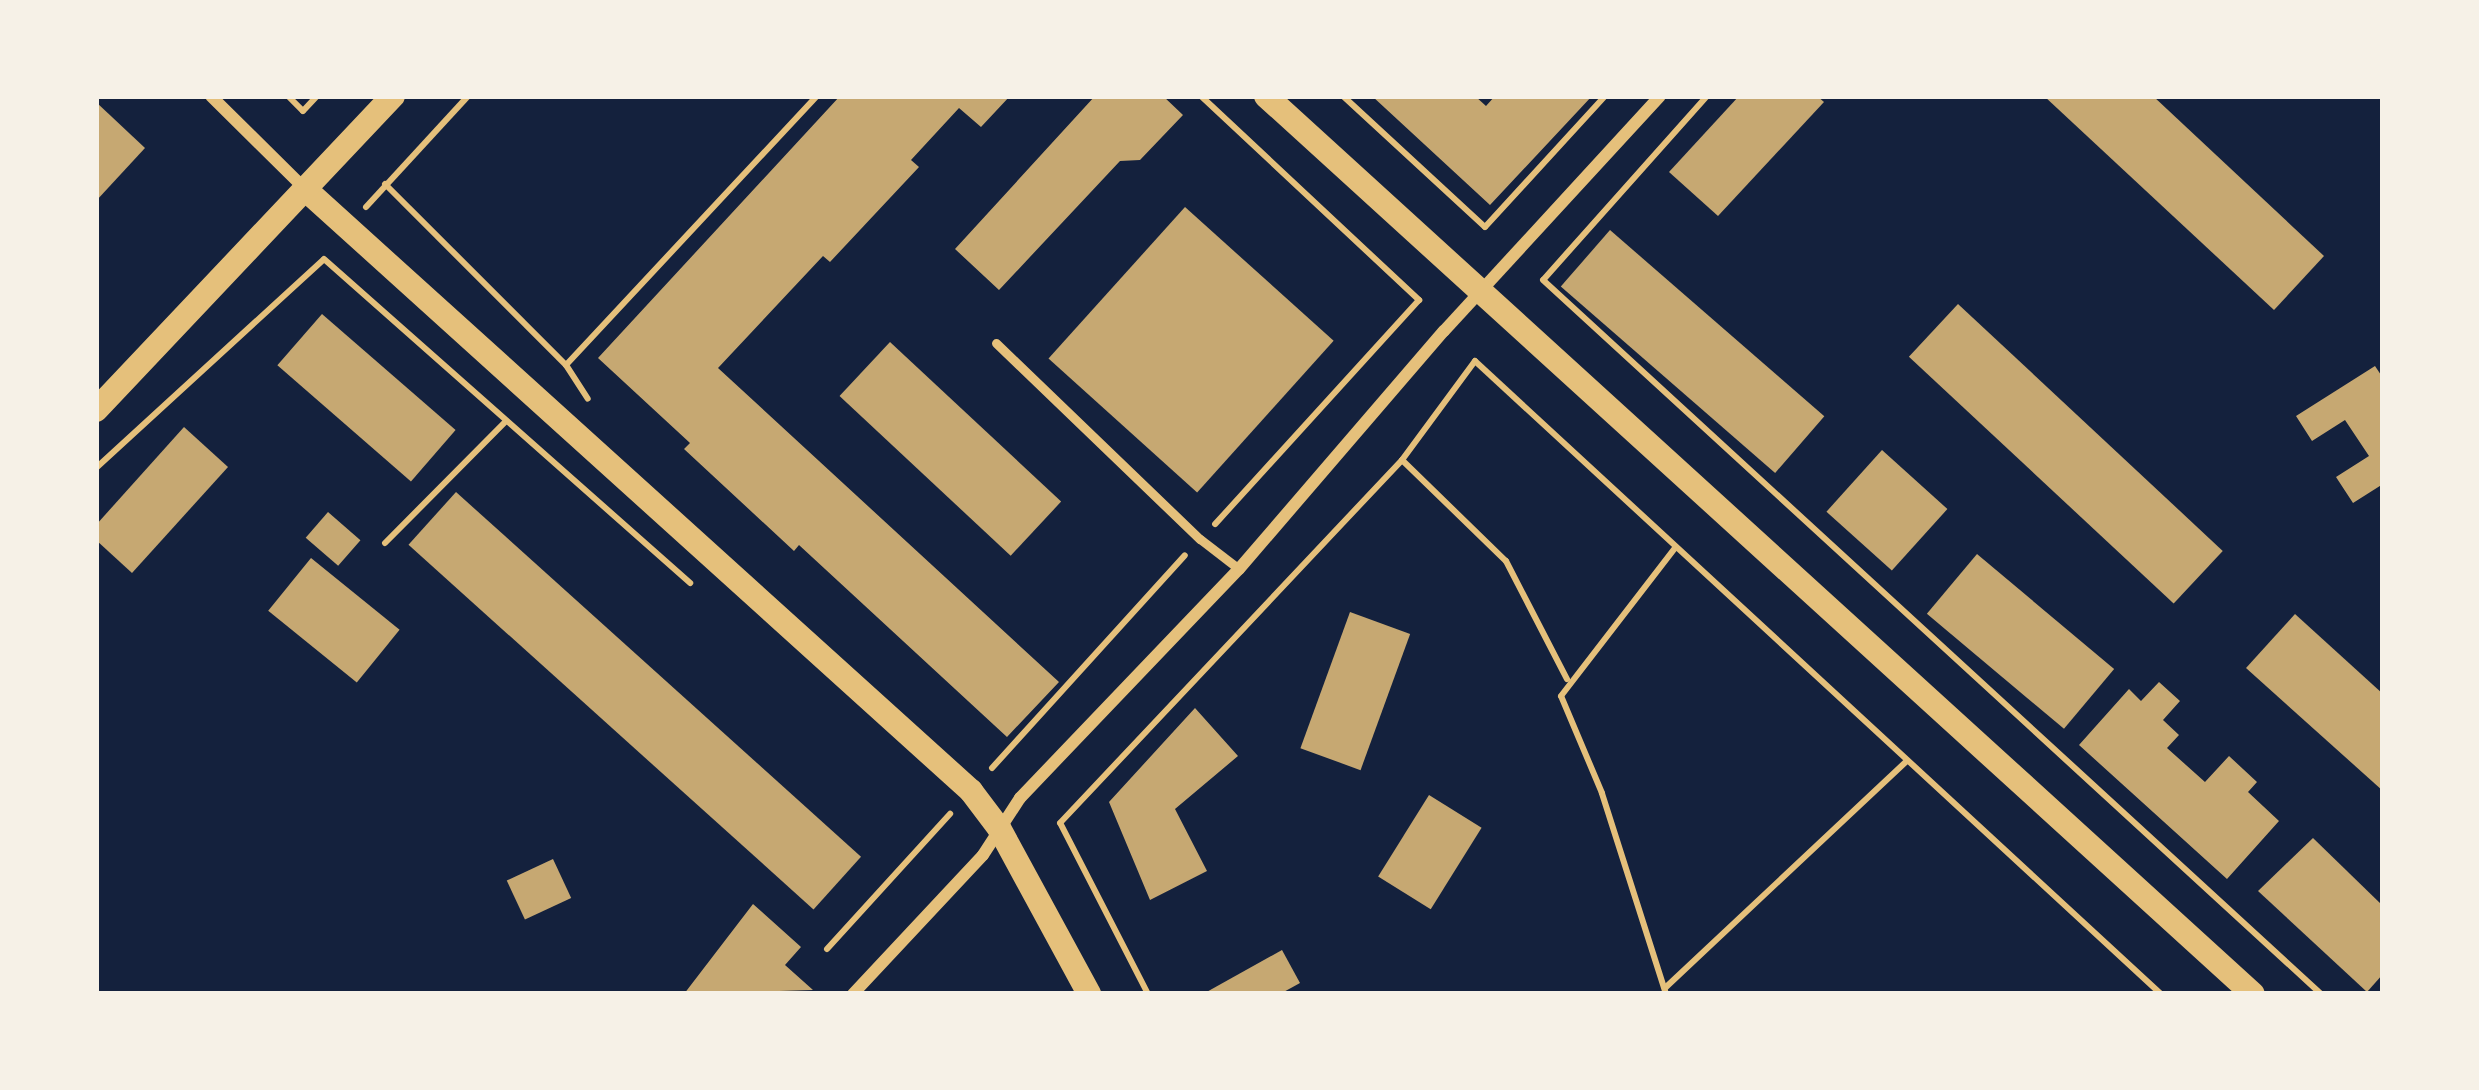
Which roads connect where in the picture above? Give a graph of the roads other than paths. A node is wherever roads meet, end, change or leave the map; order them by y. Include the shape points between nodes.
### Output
1 (211, 96) edge
2 (393, 96) edge
3 (1265, 96) edge
4 (1660, 96) edge
5 (304, 189) junction
6 (1480, 291) junction
7 (996, 344) dead end
8 (96, 410) edge
9 (1239, 569) junction
10 (1000, 828) junction
11 (854, 994) edge
12 (1089, 994) edge
13 (2253, 994) edge

1 - 5 street
2 - 5 main road
3 - 6 main road
4 - 6 street
5 - 8 main road
5 - 10 main road via 971,791
6 - 9 street
6 - 13 main road
7 - 9 lane
9 - 10 street
10 - 11 street
10 - 12 main road

